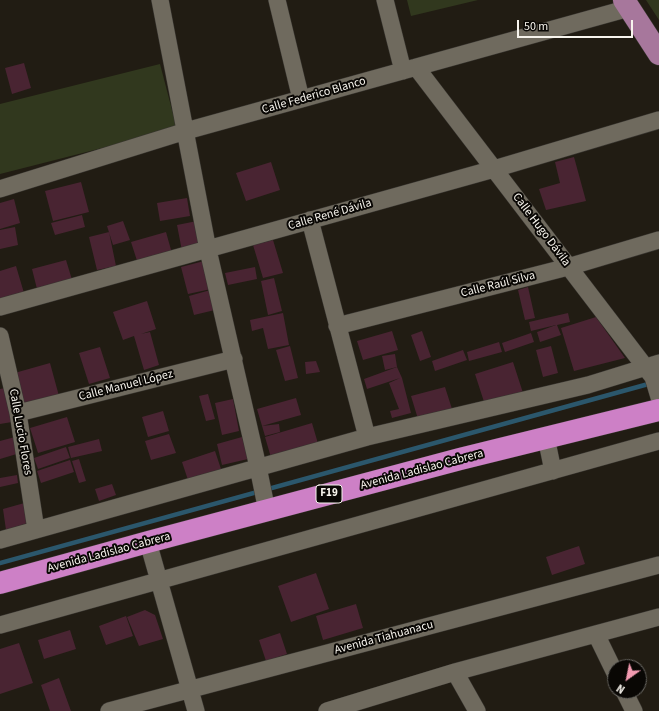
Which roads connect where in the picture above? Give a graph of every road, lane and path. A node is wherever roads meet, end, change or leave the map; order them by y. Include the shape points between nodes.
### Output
1 (160, 0) edge
2 (277, 0) edge
3 (385, 0) edge
4 (626, 4) edge
5 (659, 54) edge
6 (409, 69) junction
7 (302, 99) junction
8 (659, 120) edge
9 (186, 132) junction
10 (494, 169) junction
11 (0, 189) edge
12 (310, 220) junction
13 (659, 240) edge
14 (208, 250) junction
15 (568, 267) junction
16 (0, 307) edge
17 (337, 326) junction
18 (0, 336) edge
19 (234, 358) junction
20 (656, 385) edge
21 (18, 413) junction
22 (367, 437) junction
23 (546, 437) junction
24 (659, 441) edge
25 (258, 467) junction
26 (553, 471) junction
27 (264, 498) junction
28 (36, 530) junction
29 (0, 540) edge
30 (148, 542) junction
31 (659, 565) edge
32 (158, 582) junction
33 (0, 583) edge
34 (659, 617) edge
35 (0, 625) edge
36 (596, 634) junction
37 (608, 659) edge
38 (455, 672) junction
39 (189, 690) junction
40 (628, 699) edge
41 (333, 710) edge
42 (110, 711) edge
43 (196, 711) edge
44 (477, 711) edge
45 (634, 711) edge

1 - 9 street
2 - 7 street
3 - 6 street
4 - 5 main road
4 - 6 street, Calle Federico Blanco
6 - 7 street, Calle Federico Blanco
6 - 10 street, Calle Hugo Dávila
7 - 9 street, Calle Federico Blanco
8 - 10 street, Calle René Dávila
9 - 11 street, Calle Federico Blanco
9 - 14 street
10 - 12 street, Calle René Dávila
10 - 15 street, Calle Hugo Dávila
12 - 14 street, Calle René Dávila
12 - 17 street
13 - 15 street, Calle Raúl Silva
14 - 16 street, Calle René Dávila
14 - 19 street
15 - 17 street, Calle Raúl Silva
15 - 20 street, Calle Hugo Dávila
17 - 22 street
18 - 21 street, Calle Lucio Flores
19 - 21 street, Calle Manuel López
19 - 25 street
20 - 22 street via 588,384
20 - 23 highway, Avenida Ladislao Cabrera / F19
21 - 28 street, Calle Lucio Flores
22 - 25 street
23 - 26 street
23 - 27 highway, Avenida Ladislao Cabrera / F19
24 - 26 street
25 - 27 street
25 - 28 street
26 - 32 street
27 - 30 highway, Avenida Ladislao Cabrera / F19
28 - 29 street
30 - 32 street
30 - 33 highway, Avenida Ladislao Cabrera / F19
31 - 39 street, Avenida Tiahuanacu
32 - 35 street
32 - 39 street
34 - 36 street
36 - 37 street
36 - 38 street
38 - 41 street
38 - 44 street
39 - 42 street, Avenida Tiahuanacu
39 - 43 street
40 - 45 street

